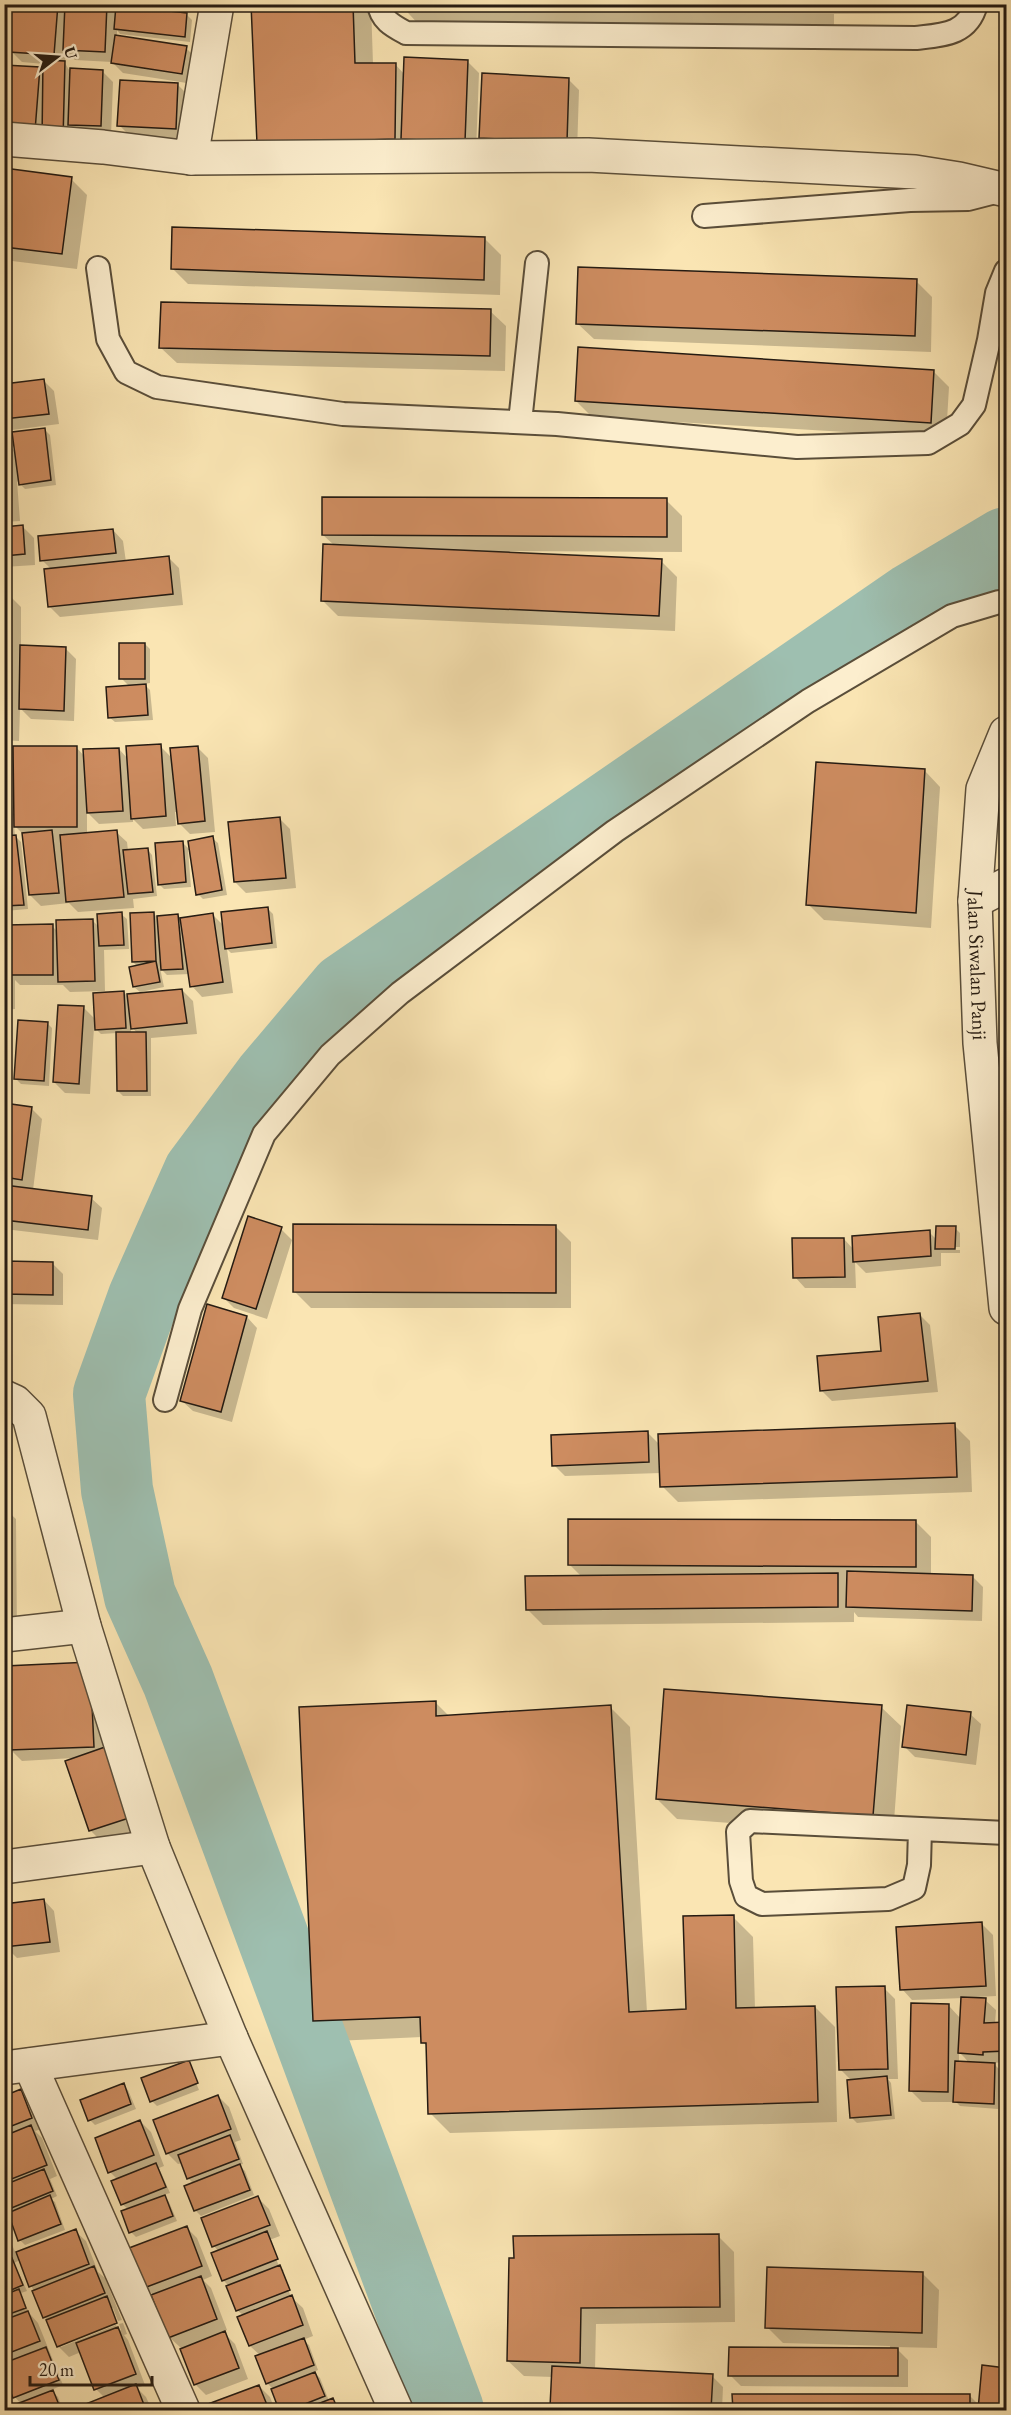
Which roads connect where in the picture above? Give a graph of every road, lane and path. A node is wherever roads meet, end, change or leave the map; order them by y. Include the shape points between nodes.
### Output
1 (217, 4) edge
2 (379, 4) edge
3 (976, 4) edge
4 (4, 139) edge
5 (191, 158) junction
6 (1005, 190) edge
7 (704, 216) dead end
8 (537, 263) dead end
9 (98, 268) dead end
10 (1006, 271) edge
11 (520, 422) junction
12 (1006, 603) edge
13 (1006, 733) edge
14 (995, 794) edge
15 (1006, 885) edge
16 (975, 901) junction
17 (993, 1044) edge
18 (998, 1150) edge
19 (1006, 1308) edge
20 (4, 1396) edge
21 (165, 1400) dead end
22 (84, 1626) junction
23 (4, 1635) edge
24 (920, 1830) junction
25 (1006, 1833) edge
26 (153, 1847) junction
27 (4, 1867) edge
28 (231, 2038) junction
29 (17, 2066) edge
30 (183, 2410) edge
31 (396, 2410) edge

1 - 5 street
2 - 3 lane via 380,14 391,26 406,33 904,38 954,33 974,14
4 - 5 street
5 - 6 street via 588,155 915,172
6 - 7 lane via 968,199
8 - 11 lane
9 - 11 lane via 108,339 126,372 157,387 343,414
10 - 11 lane via 997,293 974,405 960,424 928,443 796,447
12 - 21 lane via 952,616 808,701 615,831 400,993 330,1055 264,1134 190,1309
13 - 14 street, Jalan Siwalan Panji
14 - 16 street, Jalan Siwalan Panji
15 - 16 street
16 - 17 street, Jalan Siwalan Panji
17 - 18 street, Jalan Siwalan Panji
18 - 19 street, Jalan Siwalan Panji
20 - 22 street via 29,1416
22 - 23 street
22 - 26 street
24 - 24 lane via 750,1821 738,1832 741,1881 746,1896 762,1904 888,1899 914,1888
24 - 25 lane
26 - 27 street
26 - 28 street
28 - 29 street
28 - 31 street
29 - 30 street

